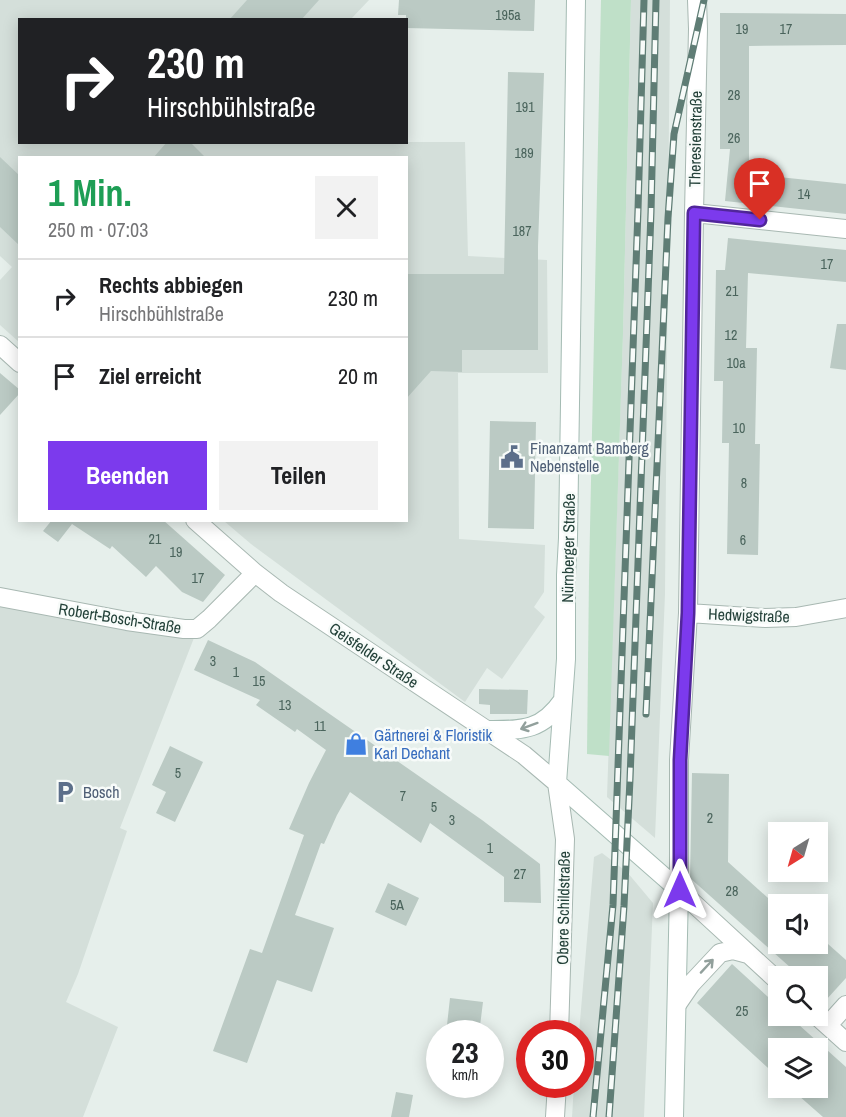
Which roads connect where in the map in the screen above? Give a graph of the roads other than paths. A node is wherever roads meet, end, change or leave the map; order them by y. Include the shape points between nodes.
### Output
1 (576, 0) edge
2 (697, 0) edge
3 (694, 213) junction
4 (846, 229) edge
5 (0, 345) edge
6 (18, 361) edge
7 (197, 522) edge
8 (255, 573) junction
9 (0, 597) edge
10 (846, 608) edge
11 (688, 613) junction
12 (563, 700) junction
13 (486, 730) junction
14 (557, 783) junction
15 (680, 890) junction
16 (748, 954) junction
17 (768, 972) edge
18 (678, 1004) junction
19 (846, 1005) edge
20 (828, 1016) edge
21 (559, 1020) edge
22 (828, 1026) edge
23 (846, 1042) edge
24 (556, 1098) edge
25 (555, 1117) edge
26 (674, 1117) edge

1 - 12 street, Nürnberger Straße
2 - 3 street, Theresienstraße
3 - 4 street
3 - 11 street, Theresienstraße
5 - 6 street
7 - 8 street, Geisfelder Straße
8 - 9 street, Robert-Bosch-Straße via 197,629 127,621
8 - 13 street, Geisfelder Straße
10 - 11 street, Hedwigstraße via 765,618
11 - 15 street, Theresienstraße via 680,760
12 -> 13 street via 553,715 528,728
12 - 14 street, Nürnberger Straße
13 - 14 street, Geisfelder Straße
14 - 15 street
14 - 21 street, Obere Schildstraße via 565,839
15 - 16 street
15 - 18 street
16 - 17 street
18 -> 16 street via 720,953 733,950
18 - 26 street
19 - 20 street
22 - 23 street
24 - 25 street

